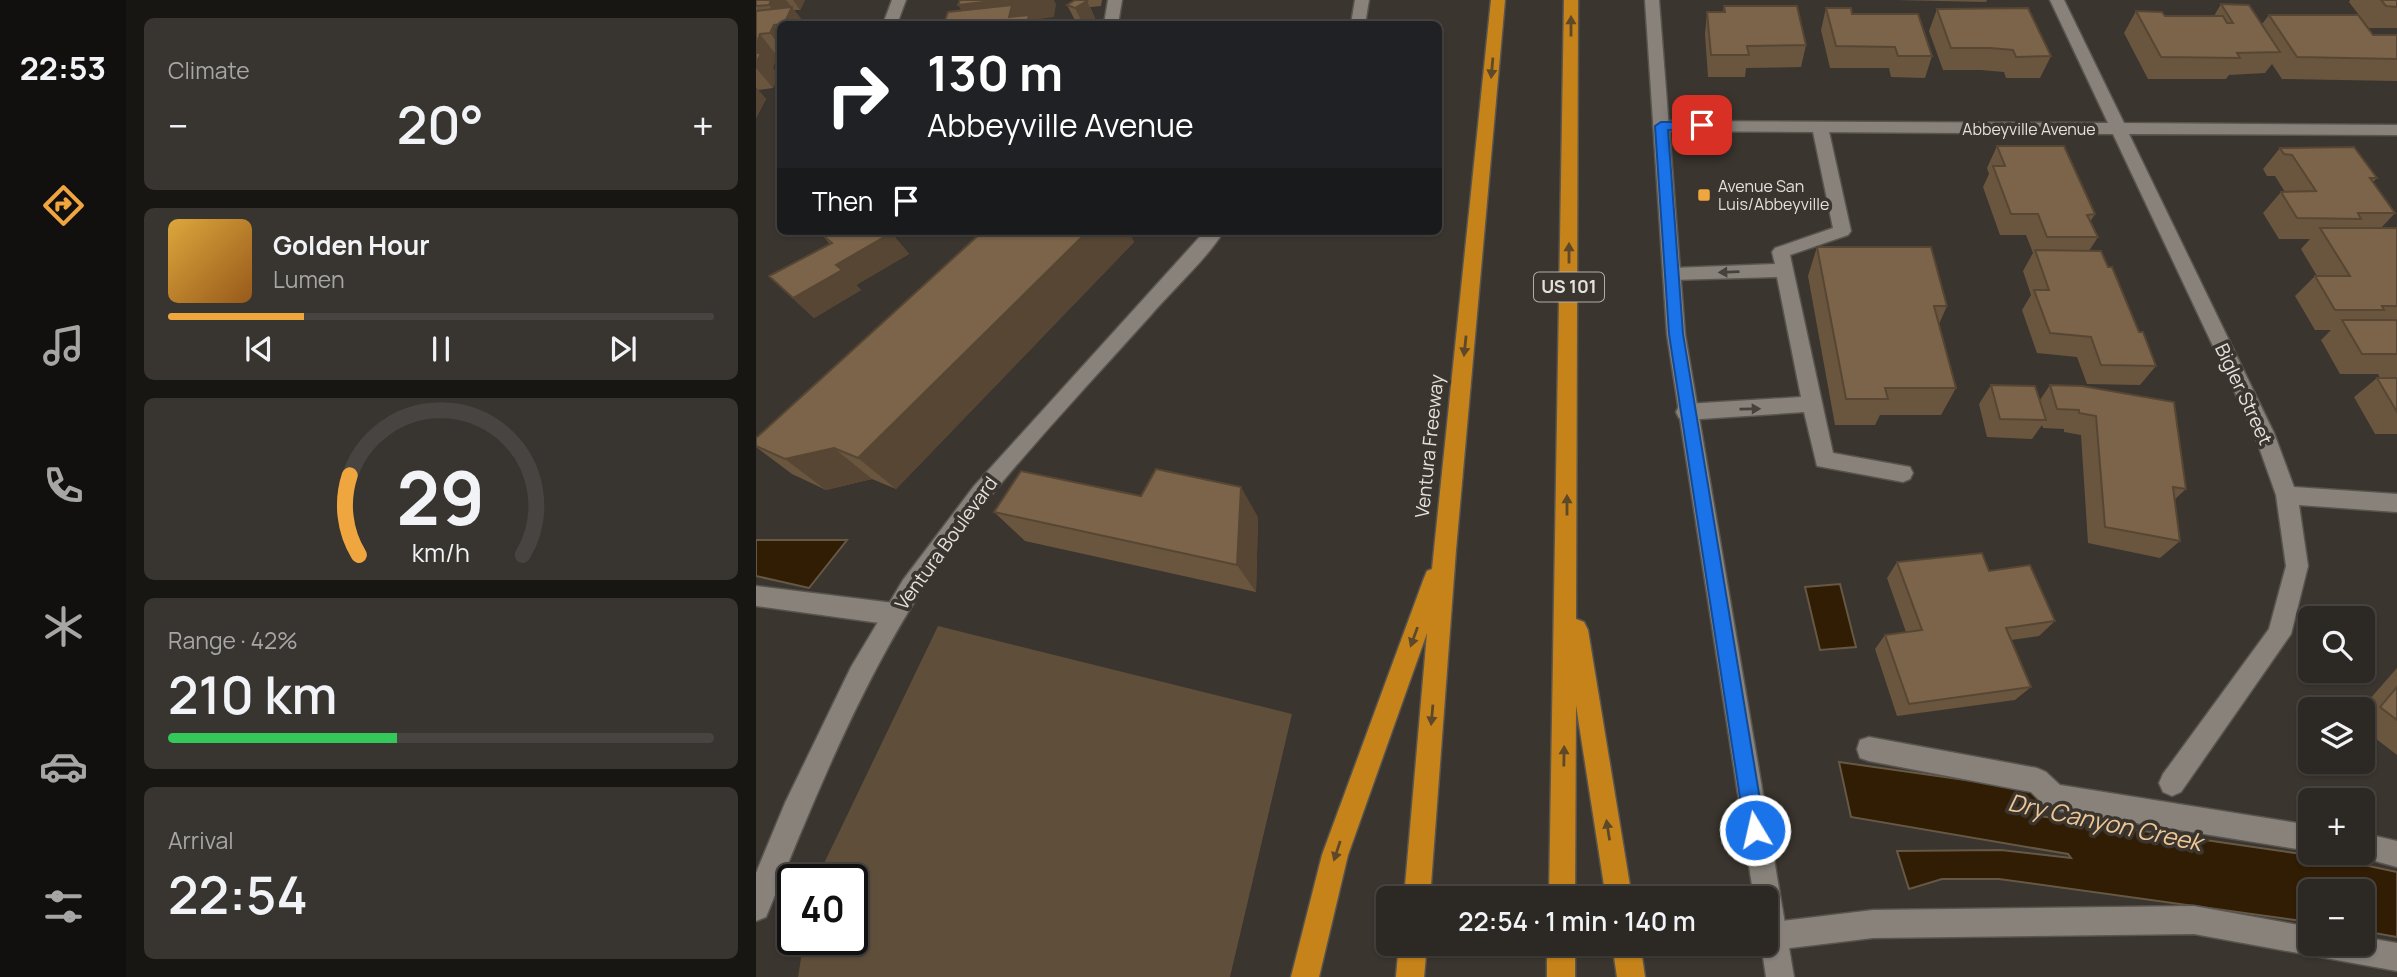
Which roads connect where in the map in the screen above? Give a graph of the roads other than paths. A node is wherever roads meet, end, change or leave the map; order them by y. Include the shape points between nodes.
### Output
1 (899, 0) edge
2 (1115, 0) edge
3 (1362, 0) edge
4 (1498, 0) edge
5 (1571, 0) edge
6 (1652, 0) edge
7 (2057, 0) edge
8 (891, 21) edge
9 (1112, 21) edge
10 (1358, 21) edge
11 (1661, 126) junction
12 (1820, 127) junction
13 (2118, 129) junction
14 (2397, 130) edge
15 (1211, 235) edge
16 (1785, 270) junction
17 (1672, 274) junction
18 (1813, 404) junction
19 (1686, 412) junction
20 (1903, 473) dead end
21 (2287, 495) junction
22 (2397, 503) edge
23 (1445, 550) junction
24 (1566, 573) junction
25 (756, 596) edge
26 (894, 614) junction
27 (1869, 749) dead end
28 (2172, 783) dead end
29 (2298, 836) edge
30 (2375, 849) edge
31 (2397, 853) edge
32 (1418, 886) edge
33 (1562, 886) edge
34 (1617, 886) edge
35 (1765, 886) edge
36 (756, 907) edge
37 (1778, 935) edge
38 (2298, 939) edge
39 (2375, 953) edge
40 (1412, 956) edge
41 (1561, 956) edge
42 (1628, 956) edge
43 (1776, 956) edge
44 (2397, 957) edge
45 (1305, 977) edge
46 (1410, 977) edge
47 (1560, 977) edge
48 (1631, 977) edge
49 (1780, 977) edge

1 - 8 street
2 - 9 street
3 - 10 street
4 -> 23 highway, Ventura Freeway
24 -> 5 highway, US 101
6 - 11 street
7 - 13 street, Bigler Street
11 - 12 street, Abbeyville Avenue
11 - 17 street
12 - 13 street, Abbeyville Avenue
12 - 16 street via 1842,231 1781,253
13 - 14 street, Abbeyville Avenue
13 - 21 street, Bigler Street via 2264,433
15 - 26 street, Ventura Boulevard via 983,488
16 -> 17 street
16 - 18 street
17 - 19 street
19 -> 18 street
18 - 20 street via 1824,460
19 - 35 street
21 - 22 street
21 - 28 street, Bigler Street via 2297,566 2279,634
23 -> 32 highway, Ventura Freeway
23 -> 45 highway via 1335,855
33 -> 24 highway, US 101
34 -> 24 highway
25 - 26 street
26 - 36 street, Ventura Boulevard via 849,690 797,802
27 - 29 street via 2038,781 2053,797
30 - 31 street
37 - 38 street via 1873,924 2194,920
39 - 44 street
40 - 46 highway
41 - 47 highway
42 - 48 highway
43 - 49 street

